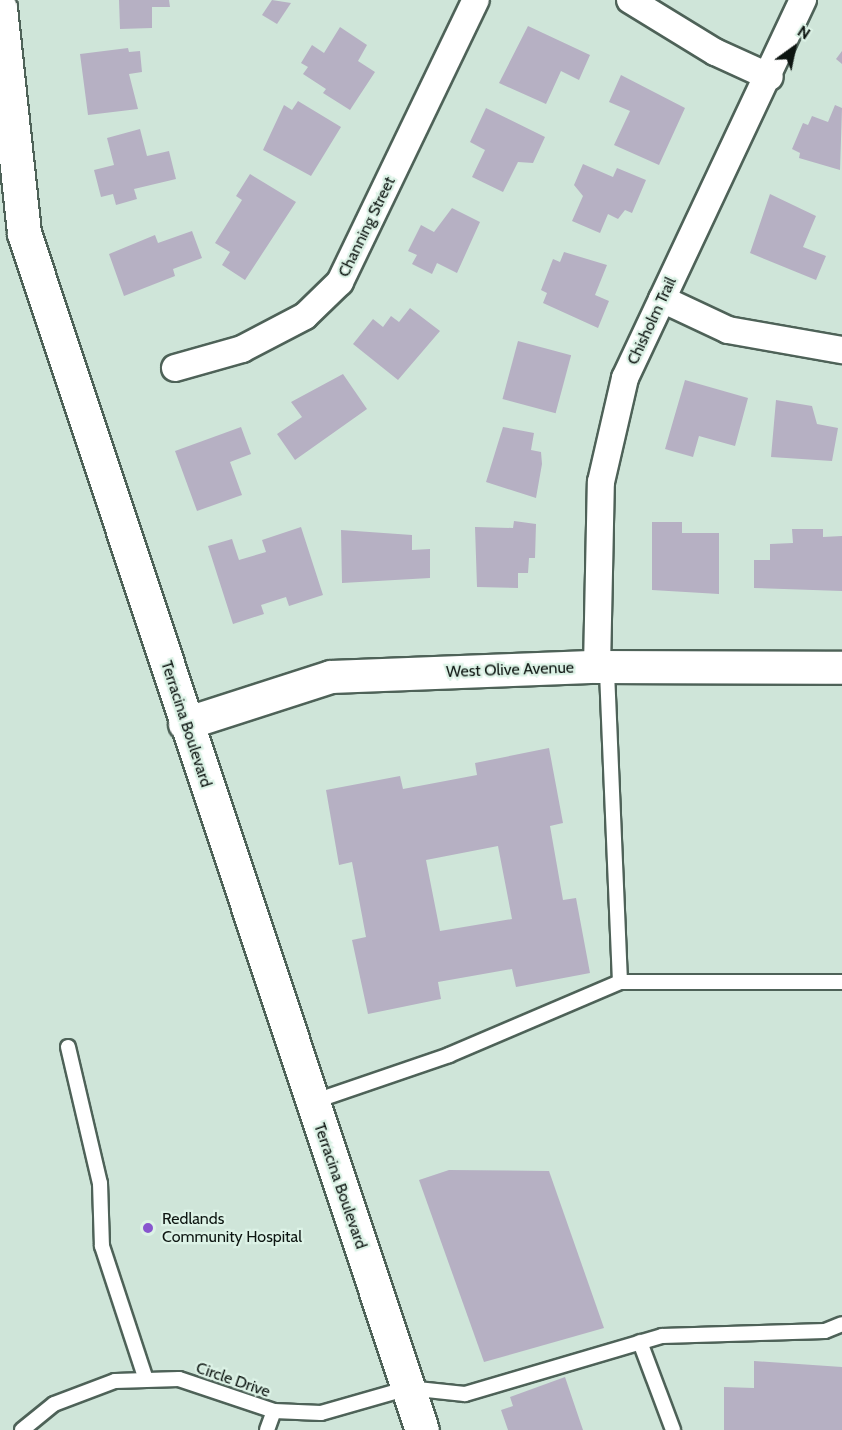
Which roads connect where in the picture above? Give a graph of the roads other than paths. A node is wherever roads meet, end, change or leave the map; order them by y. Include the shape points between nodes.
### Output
1 (476, 0) edge
2 (630, 0) edge
3 (803, 0) edge
4 (0, 8) edge
5 (770, 77) junction
6 (662, 299) junction
7 (842, 350) edge
8 (175, 368) dead end
9 (602, 667) junction
10 (842, 668) edge
11 (185, 724) junction
12 (620, 982) junction
13 (842, 982) edge
14 (68, 1047) dead end
15 (312, 1102) junction
16 (842, 1324) edge
17 (640, 1342) junction
18 (145, 1377) junction
19 (408, 1388) junction
20 (274, 1412) junction
21 (22, 1430) edge
22 (267, 1430) edge
23 (422, 1430) edge
24 (673, 1430) edge

1 - 8 street, Channing Street via 340,282 305,316 242,349
2 - 5 street via 715,52
3 - 5 street, Chisholm Trail
4 - 11 main road, Terracina Boulevard via 24,233 97,440
5 - 6 street, Chisholm Trail
6 - 7 street via 728,330
6 - 9 street, Chisholm Trail via 625,378 601,482
9 - 10 street, West Olive Avenue
9 - 11 street, West Olive Avenue via 331,677
9 - 12 lane
11 - 15 main road, Terracina Boulevard
12 - 13 lane
12 - 15 lane via 448,1055
14 - 18 lane via 100,1183 102,1246
15 - 19 main road, Terracina Boulevard
16 - 17 lane via 825,1331 662,1336
17 - 19 lane via 465,1394
17 - 24 lane
18 - 20 lane, Circle Drive via 179,1379
18 - 21 lane, Circle Drive via 84,1390 54,1404
19 - 20 lane, Circle Drive via 321,1413
19 - 23 main road, Terracina Boulevard
20 - 22 lane

